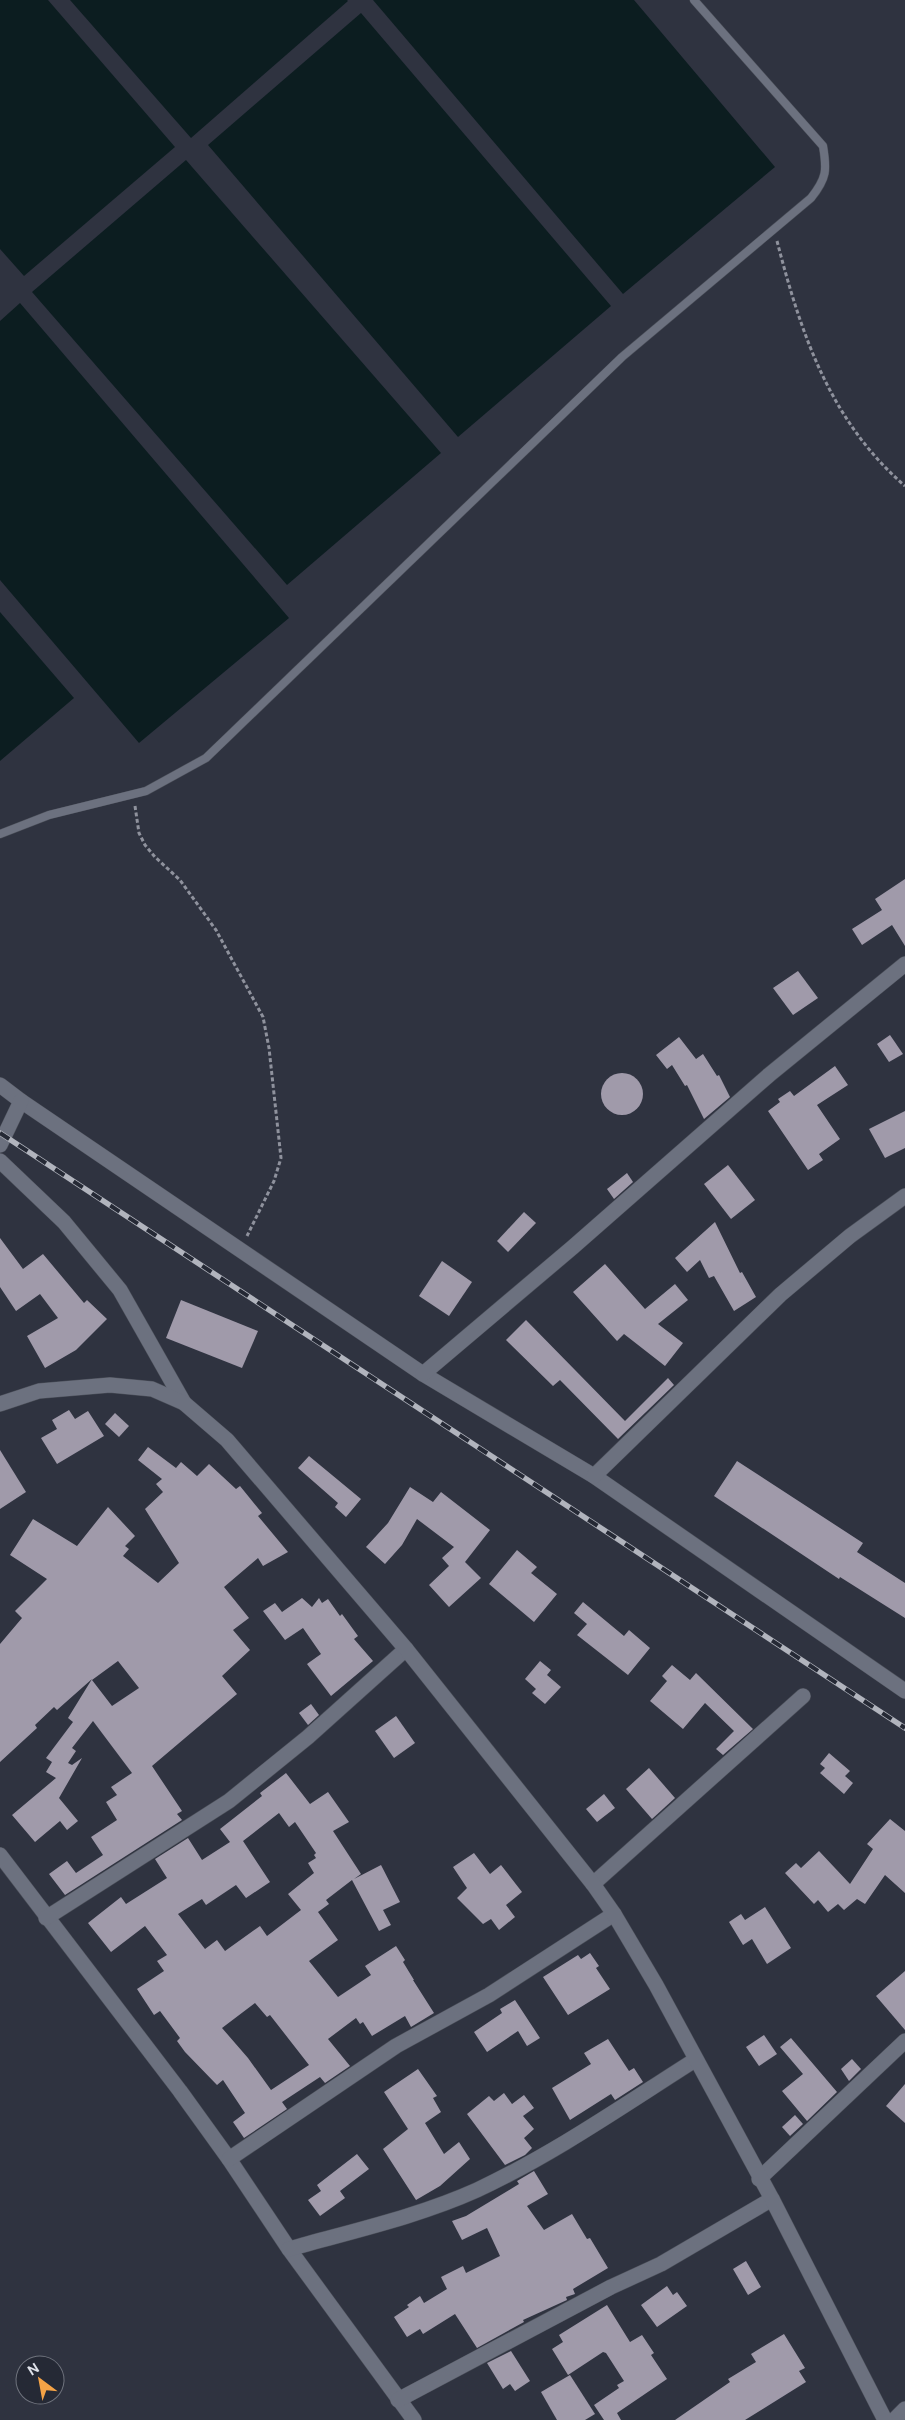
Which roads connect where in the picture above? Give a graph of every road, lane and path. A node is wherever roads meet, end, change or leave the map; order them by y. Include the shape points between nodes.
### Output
1 (694, 0) edge
2 (774, 231) junction
3 (905, 486) edge
4 (133, 794) junction
5 (0, 834) edge
6 (905, 964) edge
7 (0, 1085) edge
8 (21, 1101) junction
9 (0, 1145) edge
10 (0, 1161) edge
11 (905, 1196) edge
12 (240, 1250) junction
13 (423, 1374) junction
14 (184, 1403) junction
15 (0, 1404) edge
16 (594, 1476) junction
17 (406, 1649) junction
18 (902, 1684) edge
19 (803, 1696) dead end
20 (0, 1856) edge
21 (593, 1884) junction
22 (614, 1914) junction
23 (46, 1918) junction
24 (905, 2041) edge
25 (695, 2060) junction
26 (230, 2159) junction
27 (759, 2179) junction
28 (772, 2199) junction
29 (289, 2249) junction
30 (398, 2400) junction
31 (905, 2409) edge
32 (414, 2420) edge
33 (885, 2420) edge
34 (894, 2420) edge

1 - 2 lane via 823,146 826,166 822,184
2 - 3 path via 790,292 819,372 839,410 861,440
2 - 4 lane via 622,357 206,758 146,791
4 - 5 lane via 49,815
4 - 12 path via 138,832 145,845 180,880 216,930 263,1017 281,1158 274,1181
6 - 13 street via 769,1075 573,1248
7 - 8 street
8 - 9 street
8 - 12 street
10 - 14 street via 64,1222 120,1290
11 - 16 street via 850,1236 780,1295
12 - 13 street
13 - 16 street
14 - 15 street via 152,1389 110,1385 39,1391
14 - 17 street via 227,1440
16 - 18 street
17 - 21 street
17 - 23 street via 308,1737 229,1801
19 - 21 street
20 - 23 street
21 - 22 street
22 - 25 street
22 - 26 street via 489,1995 396,2046
23 - 26 street via 115,2004
24 - 27 street
25 - 27 street
25 - 29 street via 537,2159 476,2190 415,2214
26 - 29 street
27 - 28 street
28 - 30 street via 661,2264 611,2287
28 - 33 street
29 - 30 street
30 - 32 street
31 - 34 street

